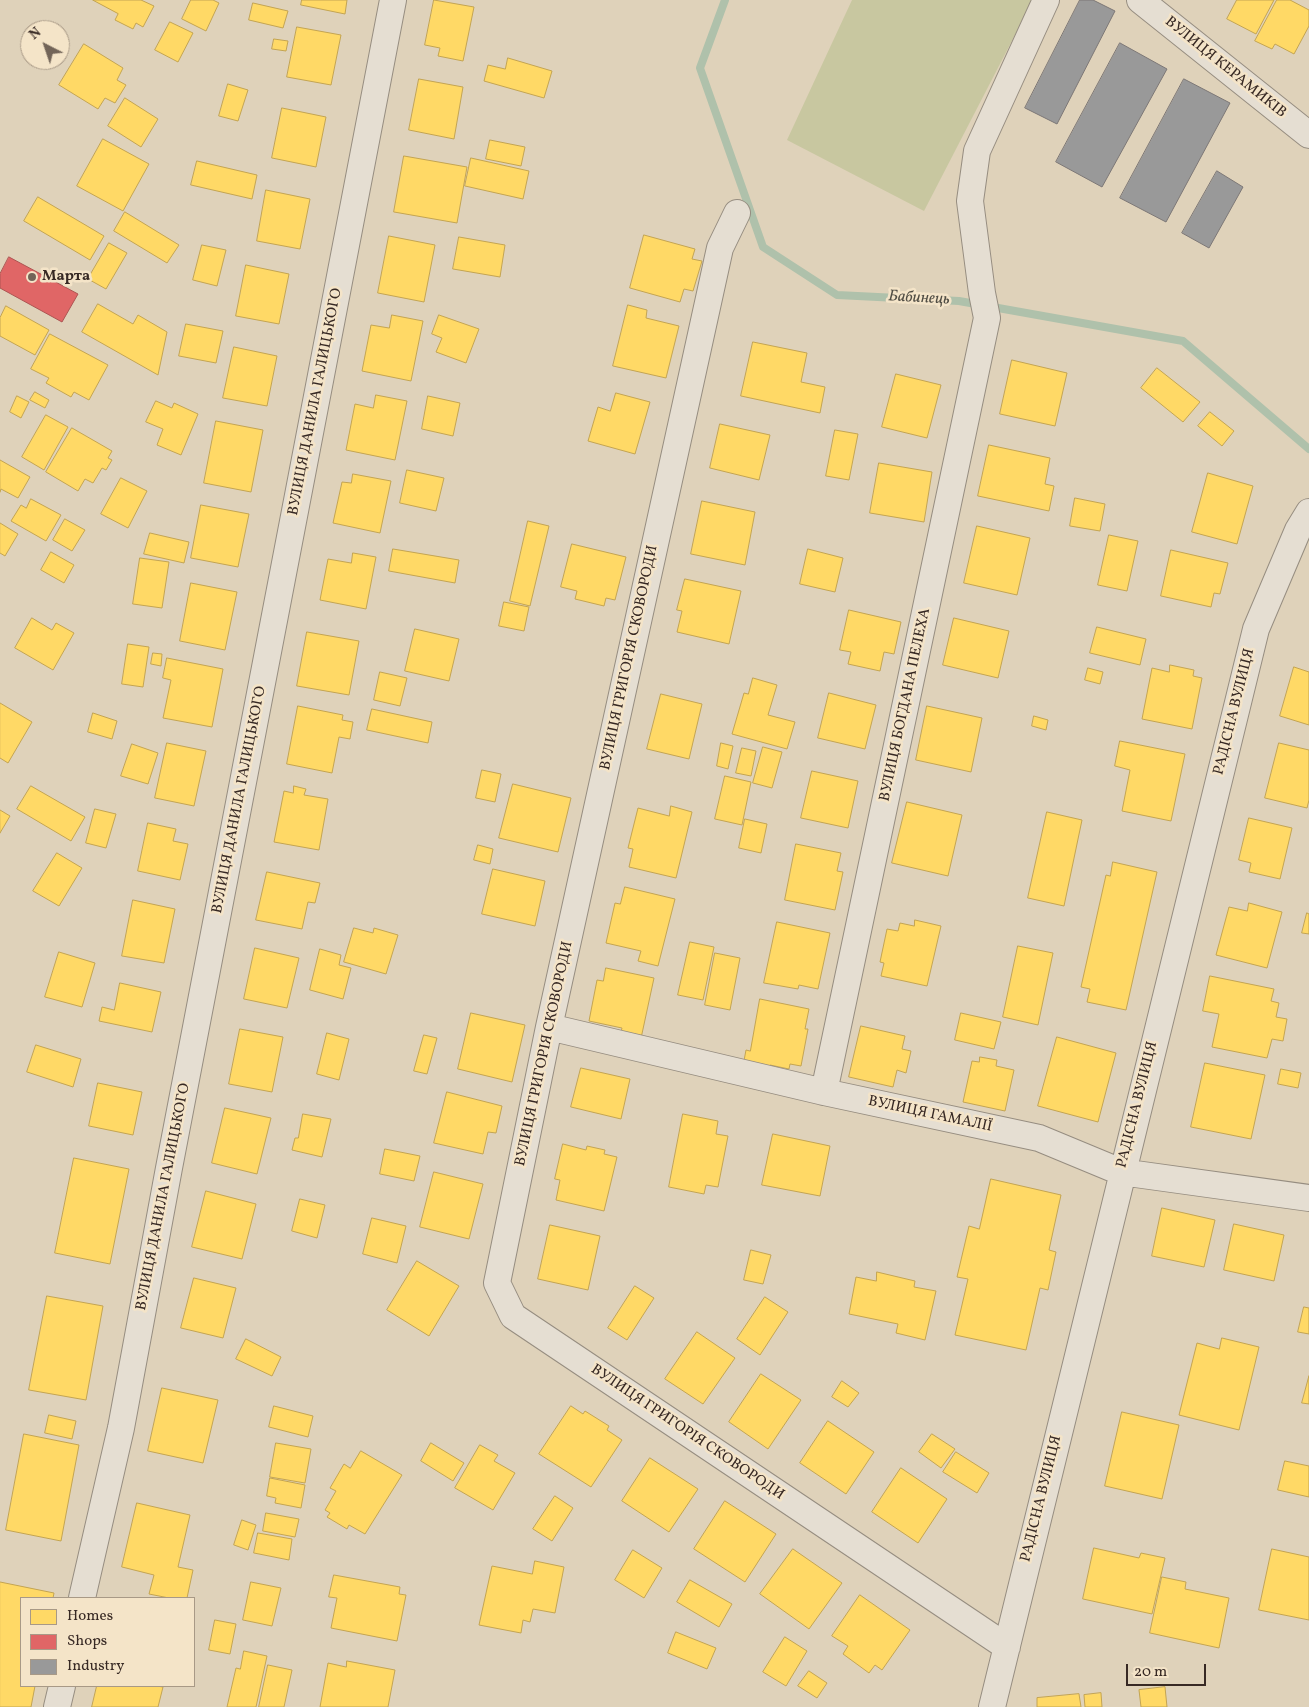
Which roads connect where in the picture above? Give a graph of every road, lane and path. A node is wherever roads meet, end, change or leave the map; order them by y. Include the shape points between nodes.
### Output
1 (393, 0) edge
2 (1046, 0) edge
3 (1140, 0) edge
4 (1309, 135) edge
5 (737, 212) dead end
6 (1309, 512) edge
7 (549, 1027) junction
8 (824, 1092) junction
9 (1121, 1172) junction
10 (1309, 1198) edge
11 (82, 1597) edge
12 (1006, 1647) junction
13 (62, 1687) edge
14 (57, 1707) edge
15 (992, 1707) edge

1 - 11 street, ВУЛИЦЯ ДАНИЛА ГАЛИЦЬКОГО via 121,1428
2 - 8 street, ВУЛИЦЯ БОГДАНА ПЕЛЕХА via 977,151 970,201 987,318
3 - 4 street, ВУЛИЦЯ КЕРАМИКІВ
5 - 7 street, ВУЛИЦЯ ГРИГОРІЯ СКОВОРОДИ via 720,248
6 - 9 street, РАДІСНА ВУЛИЦЯ via 1298,530 1256,629
7 - 8 street, ВУЛИЦЯ ГАМАЛІЇ
7 - 12 street, ВУЛИЦЯ ГРИГОРІЯ СКОВОРОДИ via 498,1283 513,1316
8 - 9 street, ВУЛИЦЯ ГАМАЛІЇ via 1039,1138
9 - 10 street, ВУЛИЦЯ ГАМАЛІЇ
9 - 12 street, РАДІСНА ВУЛИЦЯ
12 - 15 street, РАДІСНА ВУЛИЦЯ
13 - 14 street

